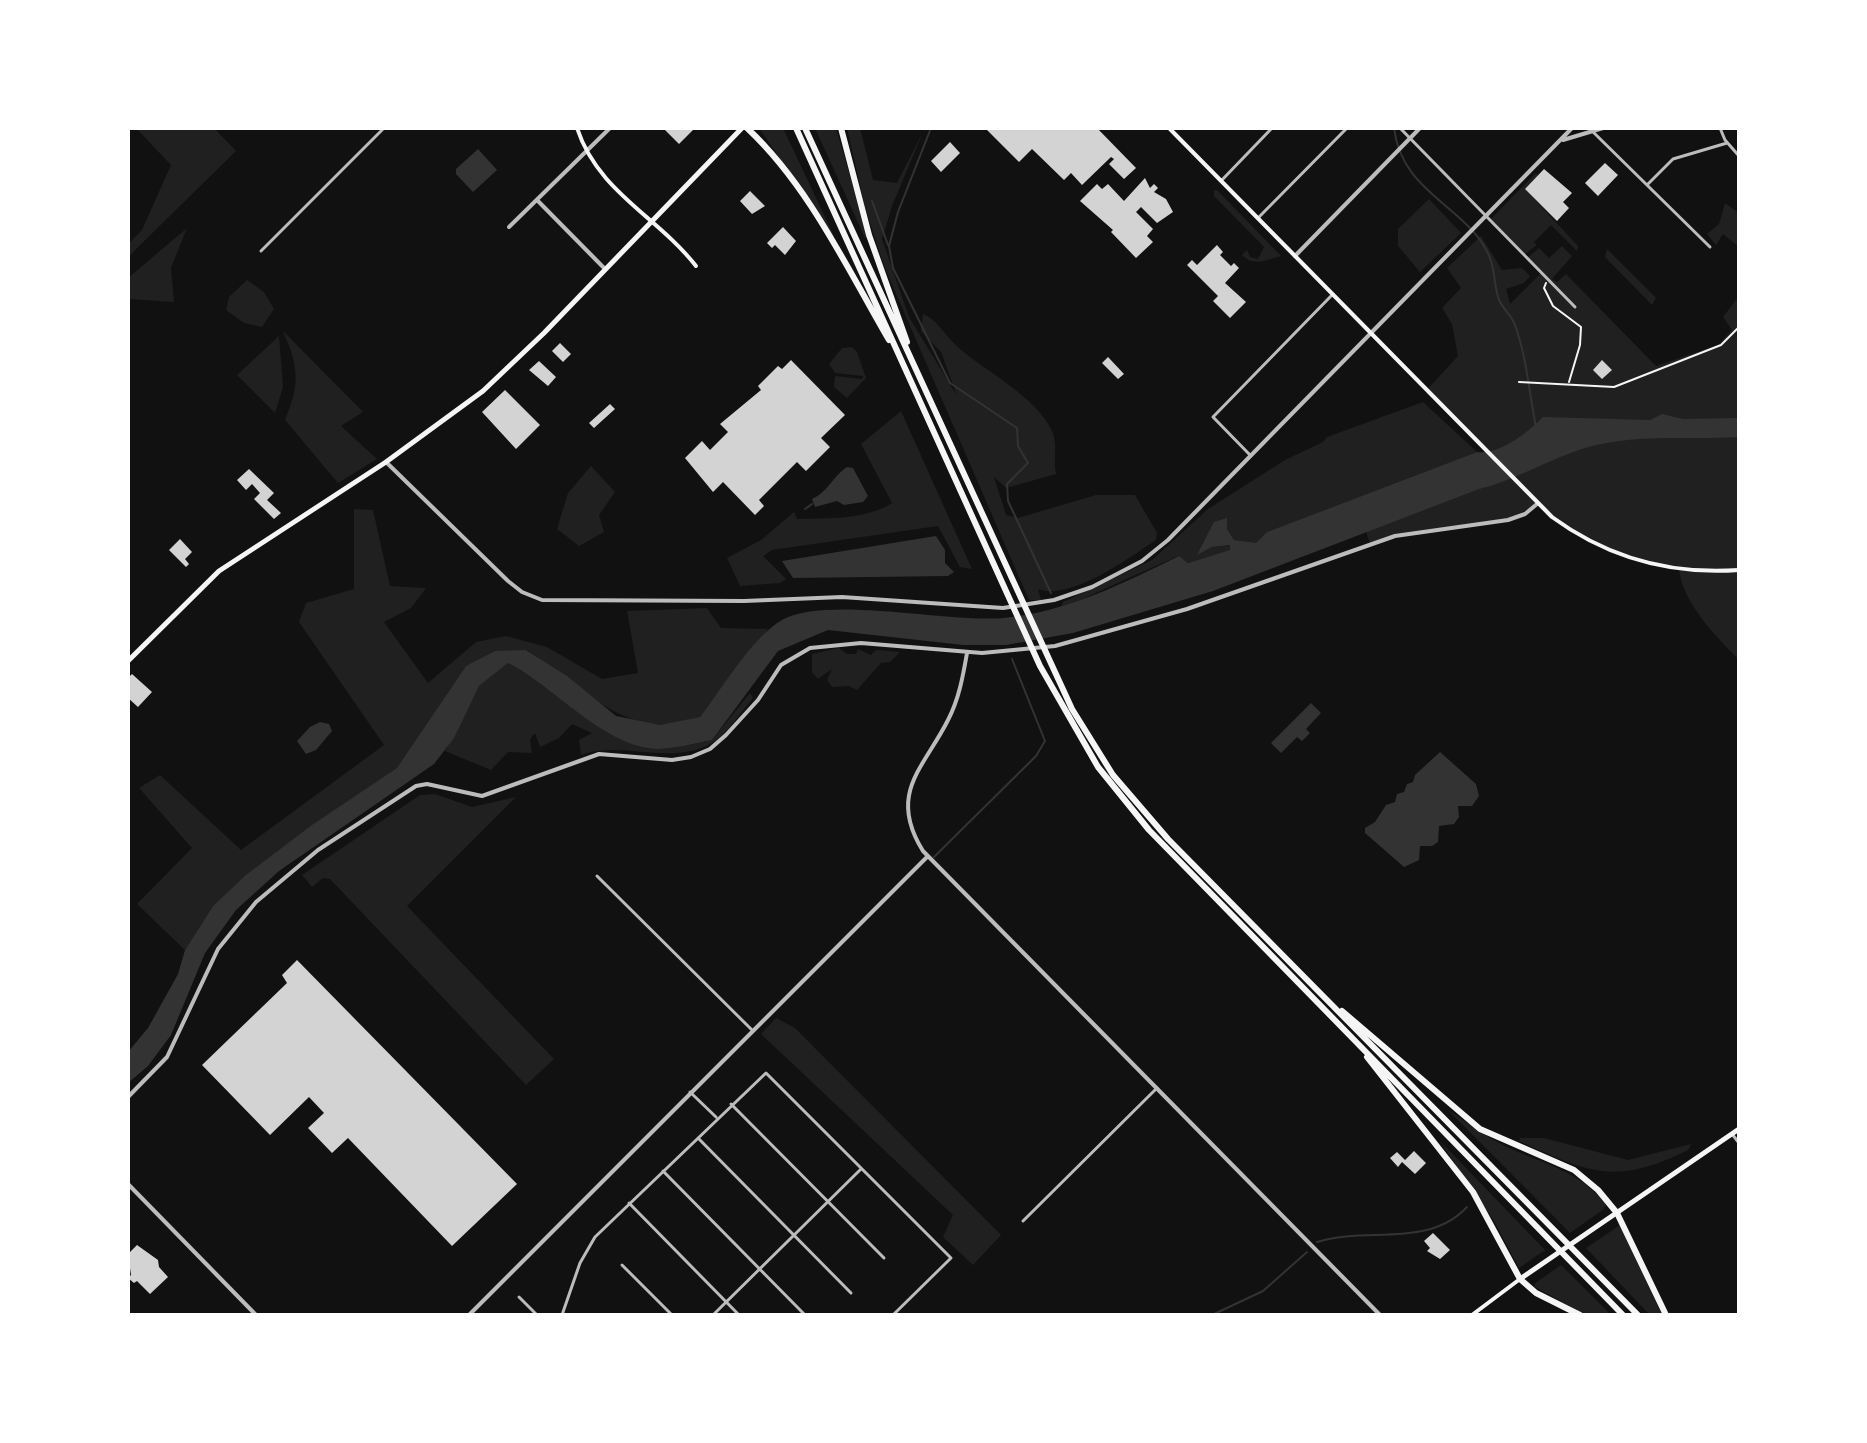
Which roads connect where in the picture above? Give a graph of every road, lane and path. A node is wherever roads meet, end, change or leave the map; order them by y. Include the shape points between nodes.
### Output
1 (384, 128) edge
2 (577, 128) edge
3 (610, 128) edge
4 (744, 128) edge
5 (796, 128) edge
6 (805, 128) edge
7 (841, 128) edge
8 (1169, 128) edge
9 (1272, 128) edge
10 (1347, 128) edge
11 (1400, 128) edge
12 (1420, 128) edge
13 (1572, 128) edge
14 (1603, 128) edge
15 (1720, 128) edge
16 (1591, 130) edge
17 (1410, 138) junction
18 (1559, 141) junction
19 (1727, 143) junction
20 (587, 151) junction
21 (1739, 156) edge
22 (1221, 181) junction
23 (1648, 184) junction
24 (537, 200) junction
25 (1486, 216) junction
26 (1258, 218) junction
27 (651, 222) junction
28 (509, 227) dead end
29 (1710, 247) dead end
30 (261, 251) dead end
31 (1295, 256) junction
32 (696, 266) dead end
33 (605, 270) junction
34 (1549, 280) junction
35 (1333, 295) junction
36 (1575, 307) dead end
37 (1739, 327) edge
38 (1371, 334) junction
39 (908, 372) junction
40 (1519, 382) dead end
41 (1569, 383) junction
42 (927, 394) junction
43 (1250, 455) junction
44 (386, 462) junction
45 (1537, 504) junction
46 (1739, 570) edge
47 (967, 653) junction
48 (128, 661) edge
49 (927, 857) junction
50 (597, 876) dead end
51 (1324, 996) junction
52 (1327, 1011) junction
53 (752, 1030) junction
54 (1157, 1088) junction
55 (690, 1092) junction
56 (128, 1097) edge
57 (731, 1104) junction
58 (717, 1118) junction
59 (1739, 1129) edge
60 (1732, 1134) junction
61 (698, 1138) junction
62 (1739, 1143) edge
63 (862, 1168) junction
64 (663, 1171) junction
65 (128, 1184) edge
66 (828, 1201) junction
67 (629, 1203) junction
68 (1617, 1213) junction
69 (1023, 1221) dead end
70 (794, 1235) junction
71 (884, 1258) dead end
72 (622, 1265) dead end
73 (760, 1269) junction
74 (1520, 1279) junction
75 (851, 1293) dead end
76 (519, 1297) dead end
77 (726, 1302) junction
78 (256, 1315) edge
79 (469, 1315) edge
80 (537, 1315) edge
81 (562, 1315) edge
82 (672, 1315) edge
83 (713, 1315) edge
84 (739, 1315) edge
85 (805, 1315) edge
86 (893, 1315) edge
87 (1380, 1315) edge
88 (1472, 1315) edge
89 (1580, 1315) edge
90 (1623, 1315) edge
91 (1638, 1315) edge
92 (1666, 1315) edge

1 - 30 street
2 - 20 main road
3 - 20 street
4 - 27 main road
4 - 39 highway via 766,145 818,220
5 - 39 highway
6 - 42 highway
7 - 42 highway via 869,235
8 - 22 main road
9 - 22 street
10 - 26 street
11 - 17 street
12 - 17 street
13 - 18 street
14 - 16 street
15 - 19 street
16 - 18 street
16 - 23 street
17 - 25 street
17 - 31 street
18 - 25 street
19 - 21 street
19 - 23 street via 1673,159
20 - 24 street
20 - 27 main road via 605,180
22 - 26 main road
23 - 29 street
24 - 28 street
24 - 33 street
25 - 34 street
25 - 38 street
26 - 31 main road
27 - 32 main road
27 - 33 main road
31 - 35 main road
33 - 44 main road via 483,391
34 - 36 street
34 - 41 path via 1544,288 1553,306 1579,323 1582,332
35 - 38 main road
35 - 43 street via 1213,417
37 - 41 path via 1721,345 1614,387
38 - 43 street
38 - 45 main road
39 - 52 highway via 1002,586 1088,752 1125,803
40 - 41 path
42 - 51 highway via 1092,744 1130,797
43 - 44 street via 1160,548 1122,573 1072,595 1003,608 886,599 538,600 508,581
44 - 48 main road via 219,571
45 - 46 main road via 1576,534 1625,557 1679,570
45 - 47 street via 1508,520 1423,530 1370,544 1187,609 1069,643
47 - 49 street via 950,717 910,786 911,823
47 - 56 street via 843,643 801,651 781,665 726,735 691,757 599,754 489,795 460,794 427,784 409,789 318,850 256,902 218,949 167,1057
49 - 53 street
49 - 54 street
50 - 53 street
51 - 68 highway via 1463,1117 1509,1144 1574,1170
51 - 91 highway
52 - 74 highway via 1453,1164
52 - 90 highway
53 - 55 street
54 - 69 street
54 - 87 street
55 - 58 street
55 - 79 street
57 - 58 street
57 - 63 street via 764,1073
57 - 66 street
58 - 61 street
59 - 60 main road
60 - 62 street
60 - 68 main road
61 - 64 street
61 - 70 street
63 - 66 street
63 - 86 street via 951,1258
64 - 67 street
64 - 73 street
65 - 78 street
66 - 70 street
66 - 71 street
67 - 77 street
67 - 81 street via 585,1253
68 - 74 main road
68 - 92 highway
70 - 73 street
70 - 75 street
72 - 82 street
73 - 77 street
73 - 85 street
74 - 88 main road
74 - 89 highway
76 - 80 street
77 - 83 street
77 - 84 street

